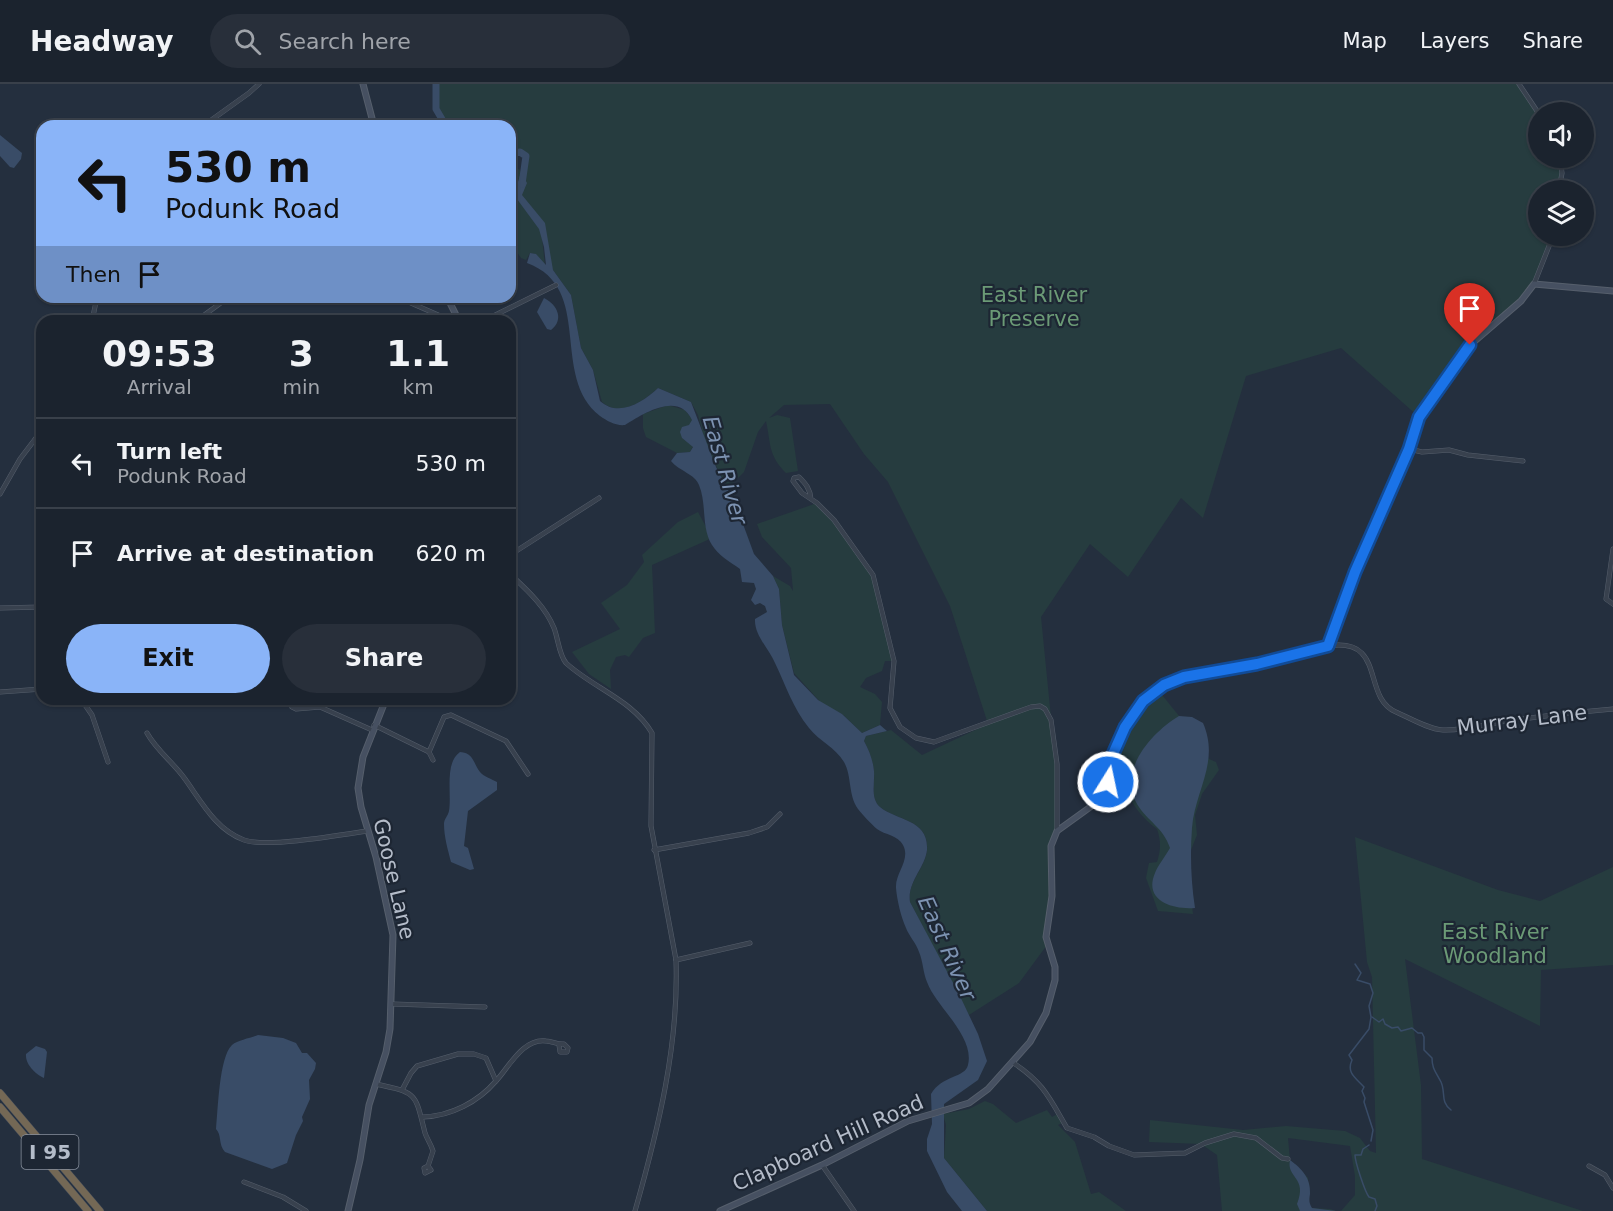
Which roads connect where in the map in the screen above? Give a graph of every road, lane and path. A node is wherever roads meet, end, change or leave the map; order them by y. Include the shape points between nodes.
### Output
1 (259, 84) edge
2 (363, 84) edge
3 (1519, 84) edge
4 (1531, 102) edge
5 (211, 120) edge
6 (372, 120) edge
7 (1549, 246) edge
8 (1534, 284) junction
9 (556, 285) dead end
10 (1613, 291) edge
11 (221, 303) edge
12 (411, 303) edge
13 (204, 315) edge
14 (438, 315) edge
15 (495, 315) edge
16 (36, 438) edge
17 (1409, 449) junction
18 (1523, 461) dead end
19 (0, 494) edge
20 (598, 498) dead end
21 (811, 499) junction
22 (1613, 549) edge
23 (516, 551) edge
24 (516, 579) edge
25 (1613, 604) edge
26 (36, 607) edge
27 (0, 608) edge
28 (1328, 646) junction
29 (36, 690) edge
30 (0, 693) edge
31 (86, 705) edge
32 (383, 705) edge
33 (292, 707) dead end
34 (1613, 709) edge
35 (373, 727) junction
36 (147, 733) dead end
37 (429, 752) junction
38 (433, 760) dead end
39 (108, 762) dead end
40 (528, 774) dead end
41 (780, 814) dead end
42 (367, 831) junction
43 (1057, 831) junction
44 (654, 850) junction
45 (750, 943) dead end
46 (676, 960) junction
47 (392, 1004) junction
48 (485, 1007) dead end
49 (559, 1045) dead end
50 (1012, 1062) junction
51 (496, 1082) junction
52 (376, 1084) junction
53 (402, 1090) junction
54 (0, 1094) edge
55 (0, 1107) edge
56 (423, 1117) junction
57 (1288, 1159) dead end
58 (822, 1165) junction
59 (428, 1166) dead end
60 (1589, 1166) dead end
61 (244, 1182) dead end
62 (1613, 1188) edge
63 (88, 1211) edge
64 (99, 1211) edge
65 (306, 1211) edge
66 (348, 1211) edge
67 (635, 1211) edge
68 (720, 1211) edge
69 (854, 1211) edge

1 - 5 street
2 - 6 street
3 - 4 street
7 - 8 street
8 - 10 street
8 - 17 street via 1521,302 1470,345 1419,417
9 - 15 street
11 - 13 street
12 - 14 street
16 - 19 street
17 - 18 street via 1449,450
17 - 28 street via 1355,572
20 - 23 street
21 - 21 street via 796,486 794,478 802,480
21 - 43 street via 834,520 873,575 894,661 890,708 900,727 916,738 934,742 1031,707 1045,709 1051,720 1057,764
22 - 25 street via 1606,599
24 - 44 street via 533,595 553,626 564,661 632,710 652,733 650,803
26 - 27 street
28 - 34 street, Murray Lane via 1348,646 1359,651 1370,665 1377,691 1387,707 1432,728 1457,729
28 - 43 street via 1184,677 1157,690 1143,701 1125,727 1100,801
29 - 30 street
31 - 39 street via 93,715
32 - 35 street, Goose Lane
33 - 35 street via 320,706
35 - 37 street
35 - 42 street, Goose Lane via 358,788
36 - 42 street via 212,816 244,840 268,842
37 - 38 street
37 - 40 street via 444,717 451,716 506,741
41 - 44 street via 767,827 749,833
42 - 47 street, Goose Lane via 393,935
43 - 50 street, Clapboard Hill Road via 1051,846 1052,896 1046,937 1055,980 1039,1028
44 - 46 street
45 - 46 street
46 - 67 street via 670,1052 662,1102
47 - 48 street
47 - 52 street, Goose Lane via 386,1052
49 - 51 street via 547,1041 526,1047
50 - 57 street via 1045,1089 1067,1128 1123,1152 1146,1156 1185,1153 1234,1134 1256,1138
50 - 58 street, Clapboard Hill Road via 969,1103 898,1126
51 - 53 street via 486,1058 458,1054 417,1066
51 - 56 street via 464,1106
52 - 53 street
52 - 66 street, Goose Lane
53 - 56 street via 412,1095
54 - 64 highway, I 95
55 - 63 highway, I 95
56 - 59 street via 433,1150
58 - 68 street, Clapboard Hill Road
58 - 69 street
60 - 62 street via 1605,1175
61 - 65 street

